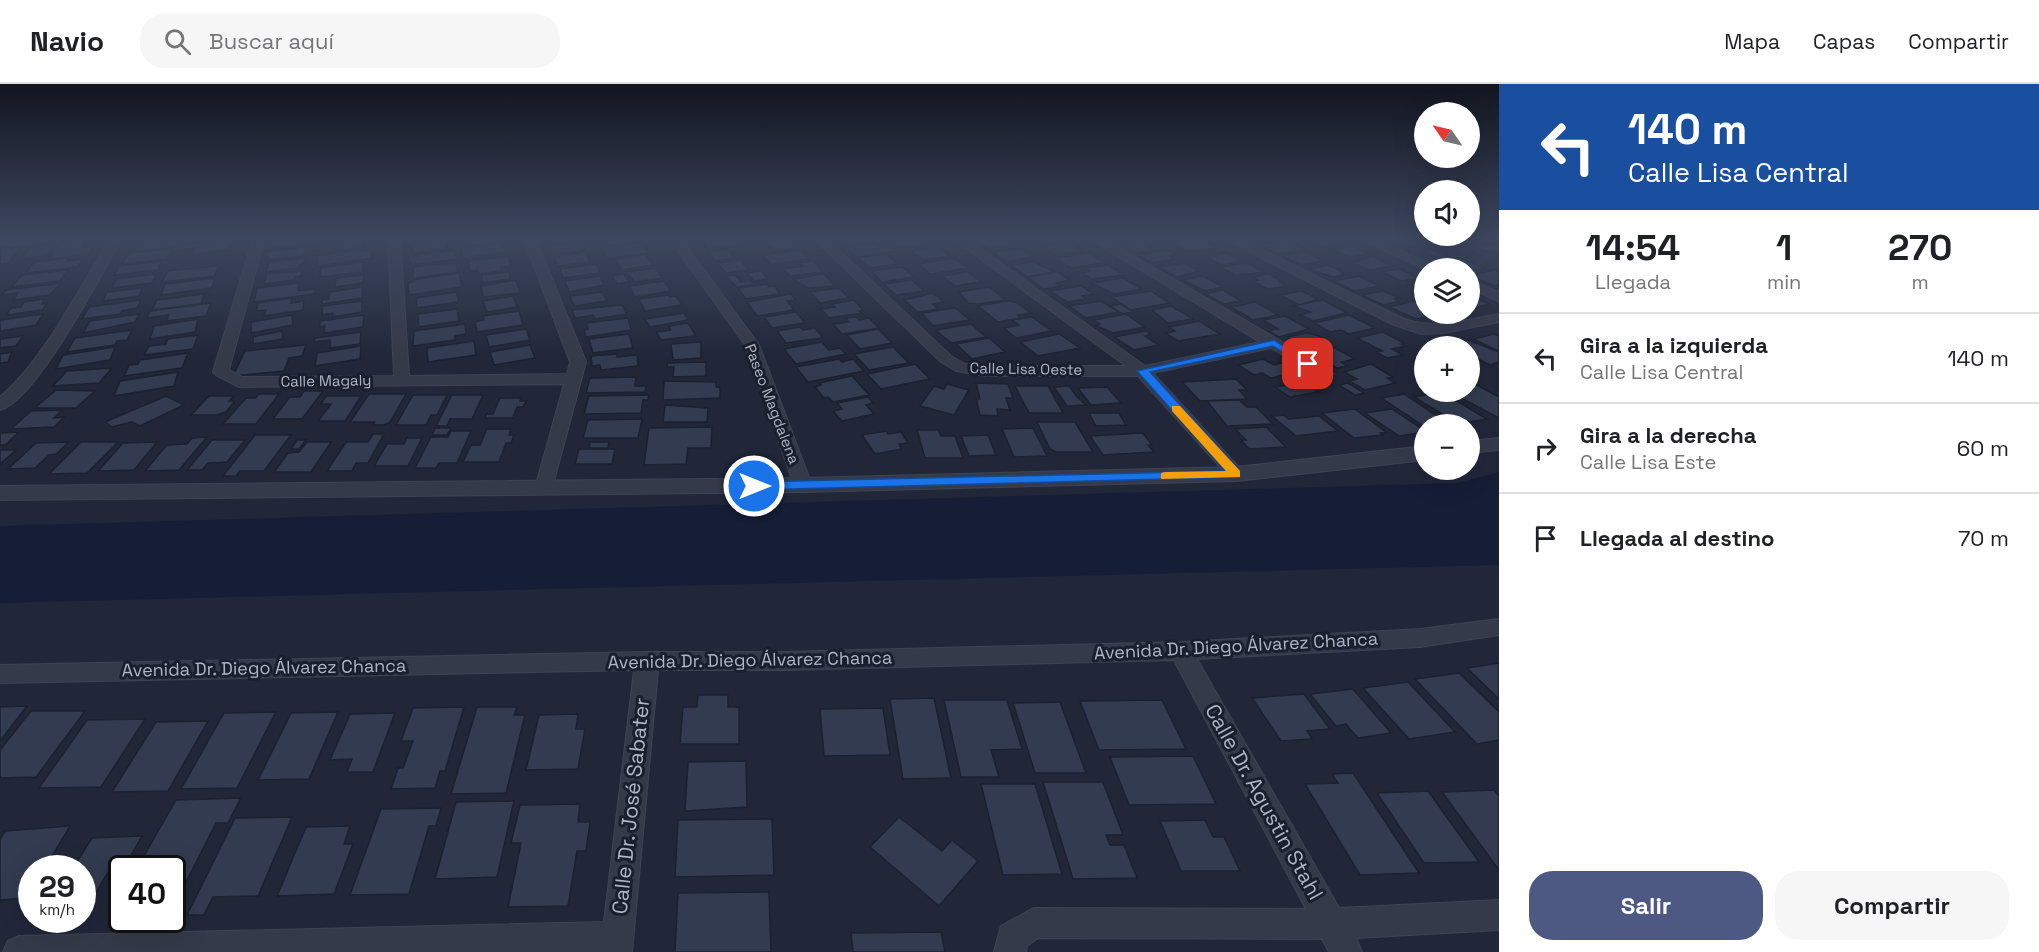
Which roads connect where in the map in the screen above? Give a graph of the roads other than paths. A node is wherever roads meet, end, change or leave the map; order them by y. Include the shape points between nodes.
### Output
1 (92, 278) edge
2 (247, 278) edge
3 (396, 278) edge
4 (545, 278) edge
5 (703, 278) edge
6 (860, 278) edge
7 (1013, 278) edge
8 (1162, 278) edge
9 (1308, 278) edge
10 (1480, 288) edge
11 (1499, 297) edge
12 (1499, 318) edge
13 (1274, 343) junction
14 (1142, 371) junction
15 (1325, 374) dead end
16 (574, 379) junction
17 (402, 381) junction
18 (0, 385) edge
19 (24, 385) junction
20 (0, 405) edge
21 (1499, 444) edge
22 (1480, 446) edge
23 (1414, 454) edge
24 (1236, 474) junction
25 (803, 485) junction
26 (544, 488) junction
27 (0, 493) edge
28 (1499, 627) edge
29 (1181, 651) junction
30 (647, 661) junction
31 (0, 674) edge
32 (1499, 915) edge
33 (1331, 924) junction
34 (616, 944) edge
35 (19, 952) edge
36 (1010, 952) edge
37 (1346, 952) edge

1 - 19 street
2 - 17 street, Calle Magaly via 220,372 239,382
3 - 17 street
4 - 16 street via 578,362
5 - 25 street, Paseo Magdalena via 752,345
6 - 14 street, Calle Lisa Oeste via 946,359 961,368
7 - 14 street
8 - 13 street
9 - 12 street via 1422,330
10 - 11 street
13 - 14 street, Calle Lisa Oeste
13 - 15 street
14 - 24 street
16 - 17 street, Calle Magaly
16 - 26 street
18 - 19 street
19 - 20 street
21 - 22 street
23 - 24 street
24 - 25 street
25 - 26 street
26 - 27 street
28 - 29 street, Avenida Dr. Diego Álvarez Chanca via 1420,638
29 - 30 street, Avenida Dr. Diego Álvarez Chanca
29 - 33 street, Calle Dr. Agustin Stahl
30 - 31 street, Avenida Dr. Diego Álvarez Chanca
30 - 34 street, Calle Dr. José Sabater
32 - 33 street
33 - 36 street via 1034,923 1012,937
33 - 37 street, Calle Dr. Agustin Stahl
34 - 35 street

